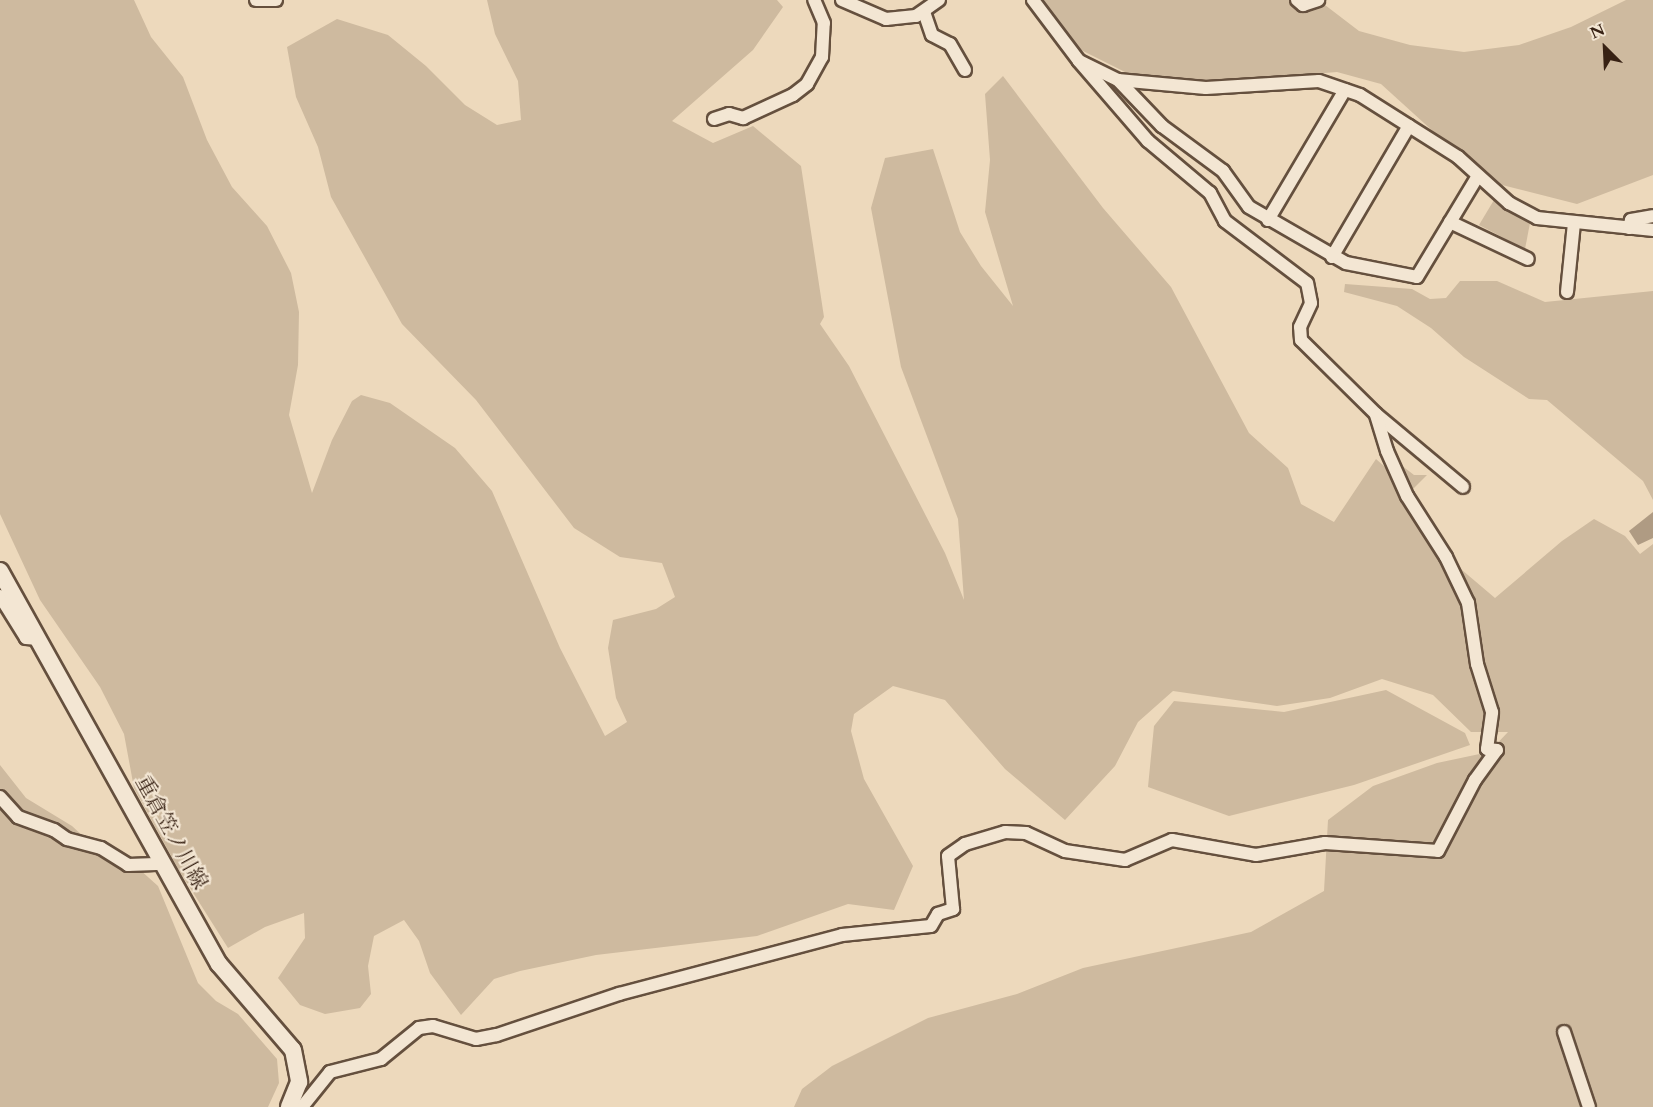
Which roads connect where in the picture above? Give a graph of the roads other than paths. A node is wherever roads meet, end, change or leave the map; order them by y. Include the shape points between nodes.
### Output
1 (256, 0) edge
2 (276, 0) edge
3 (814, 0) edge
4 (842, 0) edge
5 (939, 0) edge
6 (1033, 0) edge
7 (1297, 0) edge
8 (1318, 0) edge
9 (924, 12) junction
10 (1079, 61) junction
11 (965, 70) dead end
12 (1118, 80) junction
13 (1345, 90) junction
14 (714, 119) dead end
15 (1409, 126) junction
16 (1478, 176) junction
17 (1653, 216) edge
18 (1268, 220) junction
19 (1450, 222) junction
20 (1574, 223) junction
21 (1629, 228) junction
22 (1653, 230) edge
23 (1332, 257) junction
24 (1528, 259) dead end
25 (1567, 292) dead end
26 (1376, 414) junction
27 (1463, 488) dead end
28 (0, 571) edge
29 (0, 596) edge
30 (39, 639) junction
31 (0, 797) edge
32 (163, 864) junction
33 (1564, 1032) dead end
34 (289, 1107) edge
35 (302, 1107) edge
36 (1589, 1107) edge

1 - 2 street
3 - 14 street via 824,23 822,57 807,84 793,95 743,118 729,114
4 - 9 street via 886,20
5 - 9 street
6 - 10 street
7 - 8 street via 1303,4
9 - 11 street via 932,34 950,44
10 - 12 street
10 - 26 street via 1148,141 1210,193 1225,221 1308,283 1311,303 1300,327 1301,340
12 - 13 street via 1206,88 1319,81
12 - 18 street via 1162,126 1223,171 1249,207
13 - 15 street
13 - 18 street
15 - 16 street via 1458,157
15 - 23 street
16 - 19 street
16 - 20 street via 1509,203 1537,218
17 - 21 street via 1631,220
18 - 23 street
19 - 23 street via 1417,277
19 - 24 street
20 - 21 street
20 - 25 street
21 - 22 street
26 - 27 street
26 - 35 street via 1407,496 1446,557 1468,603 1477,664 1492,711 1487,749 1497,750 1475,780 1438,851 1325,843 1256,855 1172,840 1125,860 1065,850 1026,833 1005,832 965,844 948,856 953,909 938,914 931,926 914,931 842,935 619,994 477,1039 433,1026 419,1028 381,1059 330,1072
28 - 30 main road, 重倉笠ノ川線
29 - 30 street via 26,638
30 - 32 main road, 重倉笠ノ川線
31 - 32 street via 18,818 66,839 101,848 128,865
32 - 34 main road, 重倉笠ノ川線 via 219,964 293,1050 299,1082
33 - 36 street

